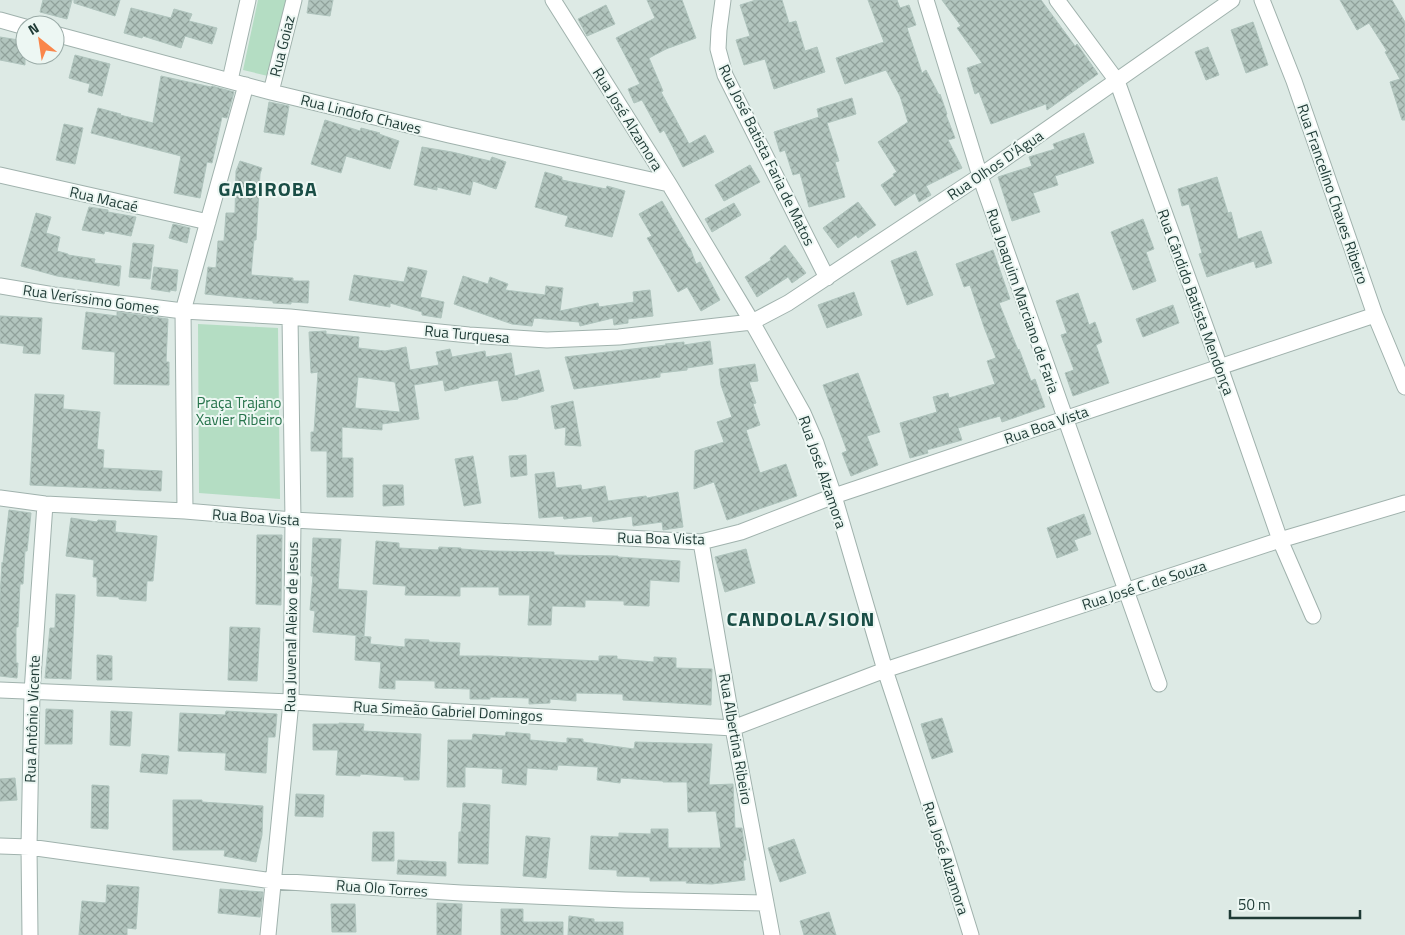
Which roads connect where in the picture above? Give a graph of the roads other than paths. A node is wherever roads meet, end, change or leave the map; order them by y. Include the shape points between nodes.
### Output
1 (248, 0) edge
2 (294, 0) edge
3 (553, 0) edge
4 (723, 0) edge
5 (926, 0) edge
6 (1057, 0) edge
7 (1232, 0) edge
8 (1262, 0) edge
9 (0, 20) edge
10 (15, 24) edge
11 (65, 37) edge
12 (230, 80) junction
13 (1117, 81) junction
14 (246, 86) junction
15 (270, 92) junction
16 (0, 175) edge
17 (980, 176) junction
18 (669, 184) junction
19 (208, 222) junction
20 (827, 278) junction
21 (0, 286) edge
22 (183, 311) junction
23 (1375, 315) junction
24 (290, 317) junction
25 (752, 322) junction
26 (1220, 367) junction
27 (1405, 387) edge
28 (1064, 418) junction
29 (834, 496) junction
30 (0, 498) edge
31 (1405, 503) edge
32 (45, 504) junction
33 (185, 511) junction
34 (293, 520) junction
35 (1280, 540) junction
36 (701, 542) junction
37 (1126, 590) junction
38 (1313, 616) dead end
39 (885, 670) junction
40 (1158, 684) dead end
41 (0, 690) edge
42 (32, 692) junction
43 (291, 702) junction
44 (733, 728) junction
45 (0, 846) edge
46 (29, 847) junction
47 (273, 881) junction
48 (766, 903) junction
49 (30, 935) edge
50 (268, 935) edge
51 (772, 935) edge
52 (971, 935) edge

1 - 12 street
2 - 15 street, Rua Goiaz
3 - 18 street, Rua José Alzamora
4 - 20 street, Rua José Batista Faria de Matos via 718,49 725,75
5 - 17 street, Rua Joaquim Marciano de Faria
6 - 13 street, Rua Cândido Batista Mendonça
7 - 13 street, Rua Olhos D'Água
8 - 23 street, Rua Francelino Chaves Ribeiro via 1294,81
9 - 10 street
11 - 12 street, Rua Lindofo Chaves
12 - 14 street, Rua Lindofo Chaves
13 - 17 street, Rua Olhos D'Água
13 - 26 street, Rua Cândido Batista Mendonça
14 - 15 street, Rua Lindofo Chaves
14 - 19 street
15 - 18 street, Rua Lindofo Chaves
16 - 19 street, Rua Macaé
17 - 20 street, Rua Olhos D'Água
17 - 28 street, Rua Joaquim Marciano de Faria
18 - 25 street, Rua José Alzamora
19 - 22 street
20 - 25 street, Rua Olhos D'Água
21 - 22 street, Rua Veríssimo Gomes
22 - 24 street, Rua Turquesa
22 - 33 street
23 - 26 street, Rua Boa Vista
23 - 27 street, Rua Francelino Chaves Ribeiro
24 - 25 street, Rua Turquesa via 547,340
24 - 34 street, Rua Juvenal Aleixo de Jesus
25 - 29 street, Rua José Alzamora via 803,413
26 - 28 street, Rua Boa Vista
26 - 35 street, Rua Cândido Batista Mendonça
28 - 29 street, Rua Boa Vista
28 - 37 street, Rua Joaquim Marciano de Faria
29 - 36 street, Rua Boa Vista via 741,532
29 - 39 street, Rua José Alzamora
30 - 32 street, Rua Boa Vista
31 - 35 street, Rua José C. de Souza
32 - 33 street, Rua Boa Vista
32 - 42 street, Rua Antônio Vicente
33 - 34 street, Rua Boa Vista
34 - 36 street, Rua Boa Vista
34 - 43 street, Rua Juvenal Aleixo de Jesus
35 - 37 street, Rua José C. de Souza
35 - 38 street, Rua Cândido Batista Mendonça
36 - 44 street, Rua Albertina Ribeiro
37 - 39 street, Rua José C. de Souza
37 - 40 street, Rua Joaquim Marciano de Faria
39 - 44 street, Rua Simeão Gabriel Domingos
39 - 52 street, Rua José Alzamora
41 - 42 street, Rua Simeão Gabriel Domingos
42 - 43 street, Rua Simeão Gabriel Domingos
42 - 46 street, Rua Antônio Vicente
43 - 44 street, Rua Simeão Gabriel Domingos
43 - 47 street, Rua Juvenal Aleixo de Jesus
44 - 48 street, Rua Albertina Ribeiro
45 - 46 street, Rua Olo Torres
46 - 47 street, Rua Olo Torres
46 - 49 street, Rua Antônio Vicente
47 - 48 street, Rua Olo Torres via 471,894
47 - 50 street, Rua Juvenal Aleixo de Jesus
48 - 51 street, Rua Albertina Ribeiro

